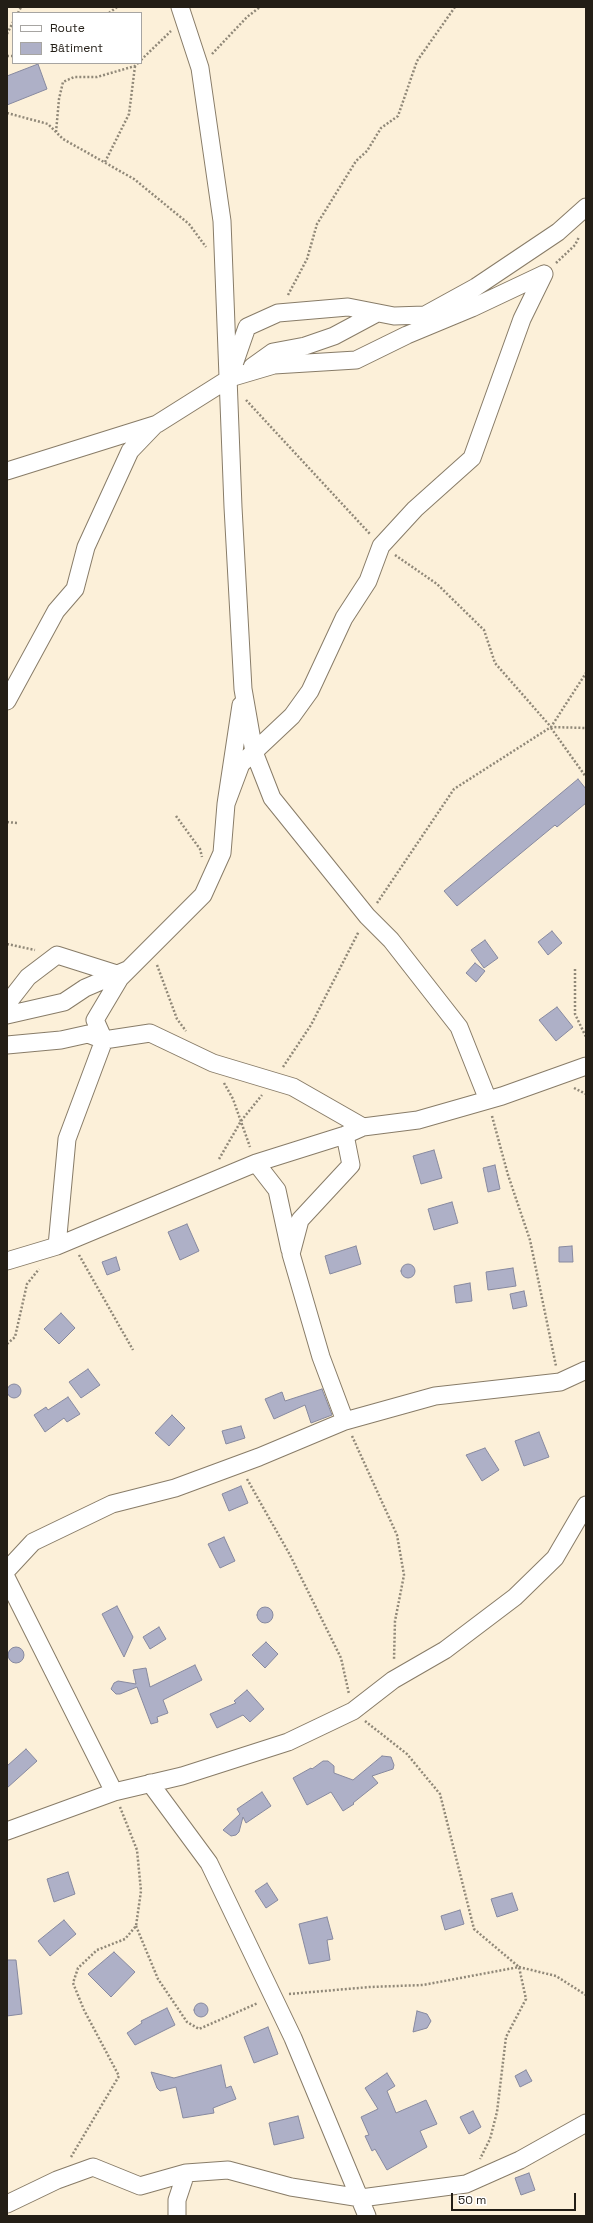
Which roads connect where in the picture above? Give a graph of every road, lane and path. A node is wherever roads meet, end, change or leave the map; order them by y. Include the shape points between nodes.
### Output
1 (260, 7) edge
2 (455, 7) edge
3 (182, 13) edge
4 (12, 24) edge
5 (7, 34) edge
6 (142, 59) edge
7 (135, 66) joint
8 (200, 68) junction
9 (7, 113) edge
10 (56, 132) junction
11 (106, 162) junction
12 (586, 207) edge
13 (580, 233) dead end
14 (224, 272) junction
15 (544, 274) junction
16 (278, 313) junction
17 (377, 313) junction
18 (233, 378) junction
19 (157, 424) junction
20 (7, 471) edge
21 (381, 546) junction
22 (243, 688) junction
23 (7, 701) edge
24 (551, 727) junction
25 (586, 728) edge
26 (254, 752) junction
27 (586, 777) edge
28 (226, 804) junction
29 (176, 816) dead end
30 (7, 822) edge
31 (17, 823) dead end
32 (211, 877) junction
33 (7, 944) edge
34 (57, 955) junction
35 (575, 969) dead end
36 (124, 971) junction
37 (7, 1004) edge
38 (7, 1015) edge
39 (586, 1037) edge
40 (104, 1040) junction
41 (7, 1045) edge
42 (586, 1066) edge
43 (488, 1100) junction
44 (363, 1127) junction
45 (345, 1135) junction
46 (256, 1162) junction
47 (64, 1243) junction
48 (291, 1254) junction
49 (7, 1261) edge
50 (7, 1344) edge
51 (133, 1350) dead end
52 (586, 1370) edge
53 (560, 1382) junction
54 (345, 1421) junction
55 (238, 1465) junction
56 (586, 1505) edge
57 (7, 1570) edge
58 (7, 1578) edge
59 (393, 1680) junction
60 (354, 1711) junction
61 (150, 1783) junction
62 (114, 1792) junction
63 (7, 1831) edge
64 (136, 1926) junction
65 (519, 1967) junction
66 (586, 1995) edge
67 (273, 1996) junction
68 (586, 2123) edge
69 (186, 2173) junction
70 (57, 2180) junction
71 (466, 2184) junction
72 (361, 2198) junction
73 (7, 2204) edge
74 (177, 2216) edge
75 (367, 2216) edge

1 - 8 path
2 - 16 path via 417,61 398,116 381,128 317,224 307,259
3 - 6 path
3 - 8 street
4 - 5 path
7 - 10 path via 97,77 74,77 63,82
7 - 11 path via 129,114
8 - 14 street via 222,221
9 - 10 path via 48,124
10 - 11 path via 63,139
11 - 14 path via 134,179 189,224
12 - 17 street via 558,232 495,274 425,315 394,316
13 - 15 path via 575,245
14 - 18 street
15 - 18 street via 356,360 274,365
15 - 21 street via 522,319 472,458 415,509
16 - 17 street via 348,307
16 - 18 street via 247,327
17 - 18 street via 334,336 305,346 273,352
18 - 19 street
18 - 21 path
18 - 22 street
19 - 20 street
19 - 23 street via 130,451 86,547 75,589 56,611
21 - 24 path via 437,584 484,630 495,663
21 - 26 street via 368,581 344,618 310,691 292,716
22 - 26 street
22 - 28 street
24 - 25 path
24 - 27 path
26 - 28 street via 242,764
26 - 43 street via 272,798 367,916 391,940 459,1027
28 - 32 street via 222,853
29 - 32 path via 200,849 203,863
30 - 31 path
32 - 36 street via 203,896
33 - 34 path
34 - 36 street
34 - 37 street via 28,977
35 - 39 path via 575,1014
36 - 38 street via 85,988 64,1002
36 - 40 street via 95,1020
40 - 41 street via 88,1034 61,1040
40 - 44 street via 150,1033 213,1063 293,1088
40 - 47 street via 67,1139
42 - 43 street
43 - 44 street via 418,1120
43 - 53 path via 508,1175 530,1240
44 - 45 street
45 - 46 street
45 - 48 street via 351,1165 300,1220
46 - 47 street
46 - 48 street via 277,1190
47 - 49 street
47 - 50 path via 27,1284 15,1336
47 - 51 path
48 - 54 street via 321,1357
52 - 53 street
53 - 54 street via 435,1396
54 - 55 street
54 - 59 path via 397,1536 404,1575 395,1621
55 - 57 street via 175,1488 112,1504 32,1542
55 - 60 path via 290,1554 341,1658
56 - 59 street via 555,1558 514,1596 445,1650
58 - 62 street
59 - 60 street
60 - 61 street via 288,1742 182,1776
60 - 65 path via 407,1754 440,1794 474,1929
61 - 62 street
61 - 67 street via 209,1863
62 - 63 street
62 - 64 path via 137,1850 141,1892
64 - 67 path via 158,1979 187,2022 199,2029
64 - 70 path via 125,1939 97,1950 78,1968 73,1983 84,2010 119,2076
65 - 66 path via 556,1976
65 - 67 path via 423,1985
65 - 71 path via 526,1999 506,2037 497,2112 490,2140
67 - 72 street
68 - 71 street via 520,2160
69 - 70 street via 140,2186 92,2167
69 - 72 street via 228,2170 291,2187
69 - 74 street via 177,2200
70 - 73 street
71 - 72 street
72 - 75 street

